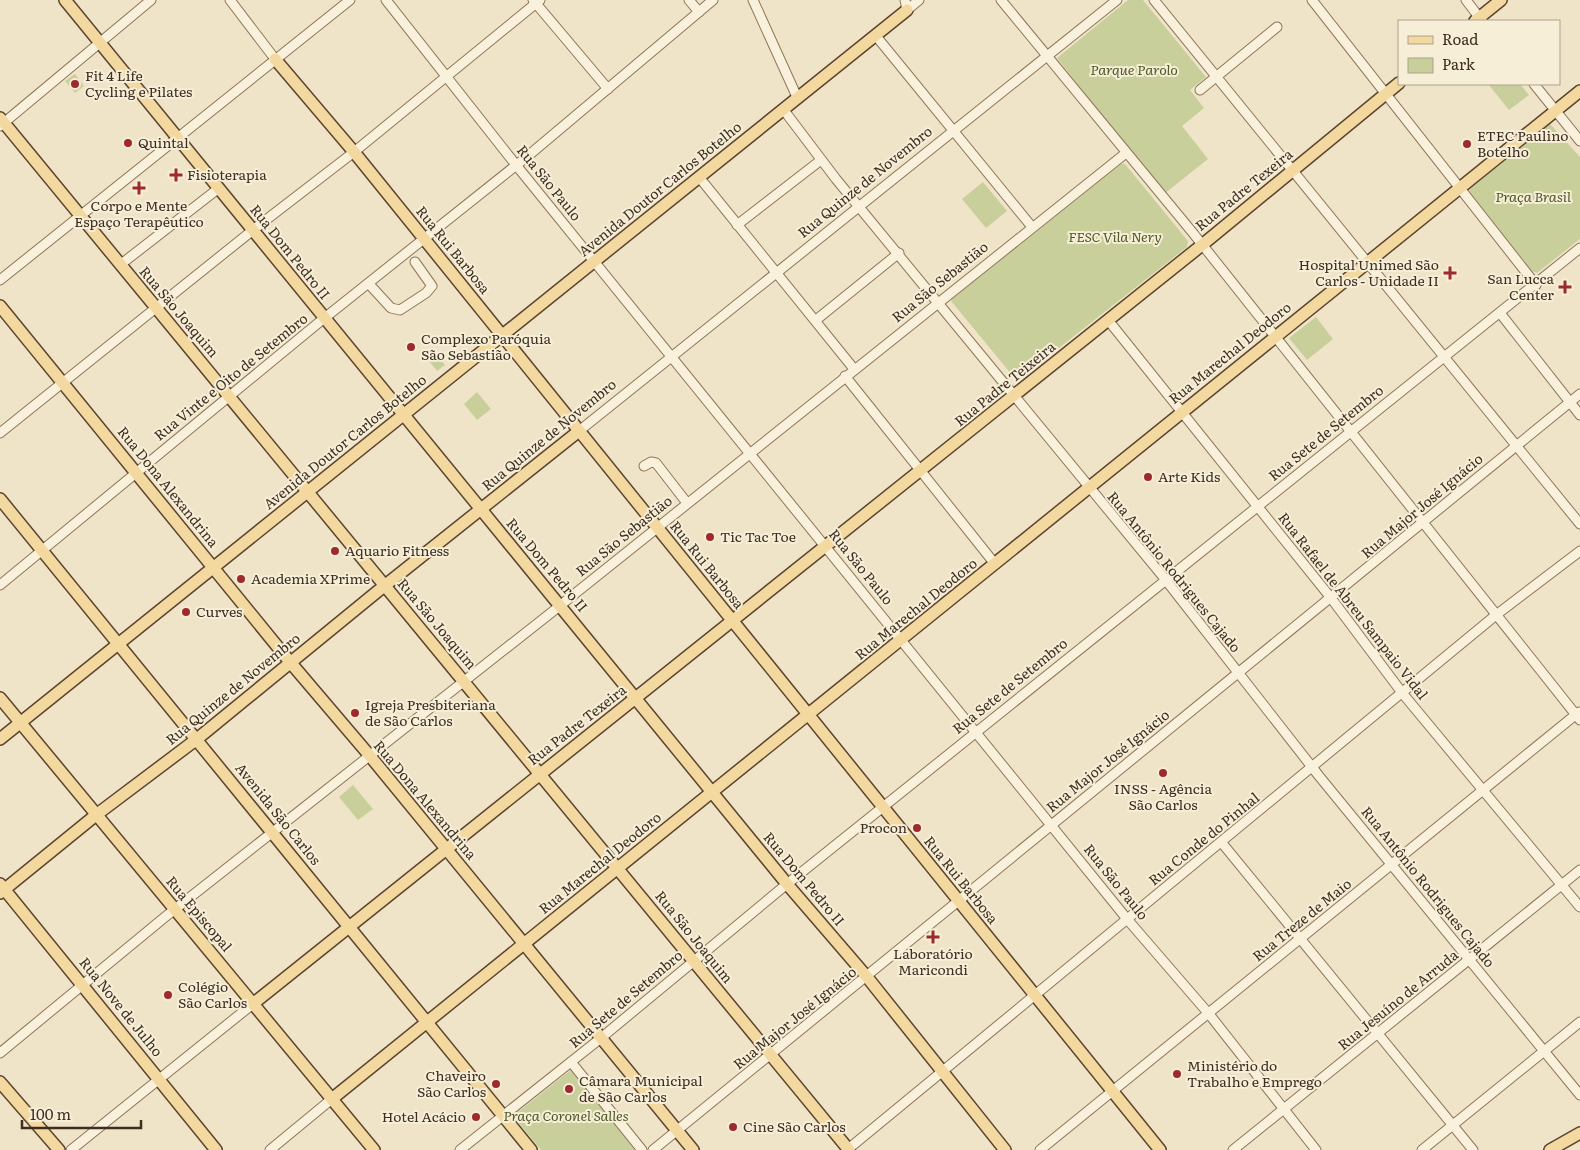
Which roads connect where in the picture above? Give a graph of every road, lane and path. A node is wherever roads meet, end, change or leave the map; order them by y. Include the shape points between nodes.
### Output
1 (65, 0) edge
2 (151, 0) edge
3 (230, 0) edge
4 (350, 0) edge
5 (386, 0) edge
6 (689, 0) edge
7 (713, 0) edge
8 (753, 0) edge
9 (918, 0) edge
10 (1001, 0) edge
11 (1117, 0) edge
12 (1154, 0) edge
13 (1312, 0) edge
14 (1466, 0) edge
15 (1501, 0) edge
16 (537, 1) edge
17 (906, 5) edge
18 (699, 12) junction
19 (1479, 20) edge
20 (1277, 27) dead end
21 (876, 36) junction
22 (100, 43) junction
23 (1046, 56) junction
24 (275, 59) junction
25 (446, 76) junction
26 (1217, 76) junction
27 (1398, 84) edge
28 (1535, 85) edge
29 (608, 89) junction
30 (1200, 90) dead end
31 (1580, 90) edge
32 (1387, 93) junction
33 (797, 97) junction
34 (783, 109) junction
35 (1556, 110) junction
36 (1, 122) edge
37 (952, 131) junction
38 (177, 138) junction
39 (1580, 141) edge
40 (354, 152) junction
41 (1126, 152) junction
42 (821, 160) junction
43 (516, 165) junction
44 (1294, 170) junction
45 (699, 177) junction
46 (1461, 187) junction
47 (219, 188) junction
48 (860, 206) junction
49 (80, 216) junction
50 (737, 225) junction
51 (1032, 227) junction
52 (253, 230) junction
53 (424, 239) junction
54 (1202, 245) junction
55 (1580, 248) edge
56 (898, 253) junction
57 (595, 260) junction
58 (415, 262) dead end
59 (1368, 262) junction
60 (120, 265) junction
61 (777, 273) junction
62 (0, 280) edge
63 (369, 284) junction
64 (1536, 285) junction
65 (938, 302) junction
66 (0, 306) edge
67 (156, 310) junction
68 (1500, 313) junction
69 (325, 318) junction
70 (816, 320) junction
71 (1108, 320) junction
72 (502, 335) junction
73 (1275, 337) junction
74 (672, 356) junction
75 (1444, 357) junction
76 (854, 370) junction
77 (844, 376) junction
78 (63, 382) junction
79 (1580, 394) edge
80 (1014, 395) junction
81 (230, 396) junction
82 (1570, 402) junction
83 (1182, 412) junction
84 (404, 415) junction
85 (1580, 415) edge
86 (579, 431) junction
87 (1350, 432) junction
88 (0, 433) edge
89 (1516, 446) junction
90 (750, 452) junction
91 (644, 466) dead end
92 (920, 471) junction
93 (136, 472) junction
94 (1089, 487) junction
95 (308, 490) junction
96 (0, 498) edge
97 (687, 503) junction
98 (1258, 505) junction
99 (481, 509) junction
100 (1423, 523) junction
101 (1580, 524) edge
102 (657, 527) junction
103 (826, 546) junction
104 (43, 550) junction
105 (1580, 551) edge
106 (995, 564) junction
107 (213, 567) junction
108 (1165, 579) junction
109 (0, 585) edge
110 (385, 585) junction
111 (1331, 598) junction
112 (560, 604) junction
113 (1496, 615) junction
114 (732, 621) junction
115 (902, 640) junction
116 (119, 644) junction
117 (290, 662) junction
118 (1239, 674) junction
119 (464, 681) junction
120 (1402, 694) junction
121 (636, 697) junction
122 (0, 698) edge
123 (808, 714) junction
124 (1579, 715) edge
125 (20, 723) junction
126 (977, 731) junction
127 (0, 739) edge
128 (197, 739) junction
129 (370, 756) junction
130 (1313, 768) junction
131 (540, 773) junction
132 (1483, 790) junction
133 (713, 791) junction
134 (882, 807) junction
135 (96, 816) junction
136 (1052, 824) junction
137 (274, 832) junction
138 (1222, 843) junction
139 (446, 849) junction
140 (1392, 865) junction
141 (619, 868) junction
142 (1580, 870) edge
143 (786, 884) junction
144 (1562, 885) junction
145 (1, 889) edge
146 (958, 900) junction
147 (1580, 907) edge
148 (176, 909) junction
149 (1127, 919) junction
150 (351, 927) junction
151 (1300, 938) junction
152 (525, 944) junction
153 (1470, 960) junction
154 (694, 961) junction
155 (867, 977) junction
156 (82, 984) junction
157 (1035, 995) junction
158 (254, 1003) junction
159 (1209, 1014) junction
160 (1580, 1022) edge
161 (428, 1023) junction
162 (1378, 1034) junction
163 (601, 1038) junction
164 (1545, 1051) junction
165 (0, 1053) edge
166 (771, 1055) junction
167 (571, 1062) junction
168 (941, 1071) junction
169 (159, 1079) junction
170 (0, 1082) edge
171 (1113, 1091) junction
172 (1580, 1095) edge
173 (333, 1098) junction
174 (1284, 1108) junction
175 (502, 1116) junction
176 (1453, 1125) junction
177 (678, 1131) junction
178 (1580, 1133) edge
179 (60, 1150) edge
180 (71, 1150) edge
181 (216, 1150) edge
182 (270, 1150) edge
183 (374, 1150) edge
184 (460, 1150) edge
185 (531, 1150) edge
186 (642, 1150) edge
187 (653, 1150) edge
188 (693, 1150) edge
189 (848, 1150) edge
190 (1005, 1150) edge
191 (1040, 1150) edge
192 (1160, 1150) edge
193 (1234, 1150) edge
194 (1316, 1150) edge
195 (1422, 1150) edge
196 (1473, 1150) edge
197 (1550, 1150) edge

1 - 22 main road, Rua Dom Pedro II
2 - 22 street
3 - 24 street, Rua Rui Barbosa
4 - 24 street
5 - 25 street, Rua São Paulo
6 - 18 street
7 - 18 street, Rua Vinte e Oito de Setembro
8 - 33 street
9 - 17 street, Avenida Doutor Carlos Botelho
10 - 23 street
11 - 23 street, Rua Quinze de Novembro
12 - 26 street
13 - 32 street
14 - 19 street
15 - 19 main road
16 - 25 street
16 - 29 street
17 - 21 main road, Avenida Doutor Carlos Botelho
18 - 29 street, Rua Vinte e Oito de Setembro
20 - 26 street
21 - 33 main road, Avenida Doutor Carlos Botelho
21 - 37 street
22 - 36 street
22 - 38 main road, Rua Dom Pedro II
23 - 37 street, Rua Quinze de Novembro
23 - 41 street
24 - 38 street
24 - 40 main road, Rua Rui Barbosa
25 - 40 street
25 - 43 street, Rua São Paulo
26 - 30 street
26 - 44 street
27 - 32 main road, Rua Padre Texeira
28 - 35 street
29 - 43 street, Rua Vinte e Oito de Setembro
31 - 35 main road, Rua Marechal Deodoro
32 - 44 main road, Rua Padre Texeira
32 - 46 street
33 - 34 main road, Avenida Doutor Carlos Botelho
34 - 42 street, Rua Antônio Rodrigues Cajado
34 - 45 main road, Avenida Doutor Carlos Botelho
35 - 39 street
35 - 46 main road, Rua Marechal Deodoro
36 - 49 main road, Rua São Joaquim
37 - 48 street, Rua Quinze de Novembro
37 - 51 street
38 - 47 main road, Rua Dom Pedro II
38 - 49 street
40 - 52 street
40 - 53 main road, Rua Rui Barbosa
41 - 51 street, Rua São Sebastião
41 - 54 street
42 - 48 street, Rua Antônio Rodrigues Cajado
42 - 50 street
43 - 53 street, Rua Vinte e Oito de Setembro
43 - 57 street, Rua São Paulo
44 - 54 main road, Rua Padre Texeira
44 - 59 street
45 - 50 street
45 - 57 main road, Avenida Doutor Carlos Botelho
46 - 59 main road, Rua Marechal Deodoro
46 - 64 street
47 - 52 main road, Rua Dom Pedro II
47 - 60 street
48 - 56 street, Rua Antônio Rodrigues Cajado
48 - 61 street, Rua Quinze de Novembro
49 - 60 main road, Rua São Joaquim
49 - 62 street
50 - 61 street
51 - 65 street, Rua São Sebastião
52 - 67 street
52 - 69 main road, Rua Dom Pedro II
53 - 63 street, Rua Vinte e Oito de Setembro
53 - 72 main road, Rua Rui Barbosa
54 - 71 main road, Rua Padre Texeira
54 - 73 street
55 - 64 street, Rua Sete de Setembro
56 - 65 street, Rua Antônio Rodrigues Cajado
56 - 70 street
57 - 72 main road, Avenida Doutor Carlos Botelho
57 - 74 street, Rua São Paulo
58 - 63 street via 432,286 400,310 391,308
59 - 73 main road, Rua Marechal Deodoro
59 - 75 street
60 - 67 main road, Rua São Joaquim
61 - 70 street
61 - 74 street, Rua Quinze de Novembro
63 - 69 street, Rua Vinte e Oito de Setembro
64 - 68 street, Rua Sete de Setembro
65 - 76 street, Rua São Sebastião
65 - 80 street, Rua Antônio Rodrigues Cajado
66 - 78 main road, Rua Dona Alexandrina
67 - 78 street
67 - 81 main road, Rua São Joaquim
68 - 75 street, Rua Sete de Setembro
68 - 82 street
69 - 81 street, Rua Vinte e Oito de Setembro
69 - 84 main road, Rua Dom Pedro II
70 - 76 street
71 - 80 main road, Rua Padre Teixeira
71 - 83 street, Rua Rafael de Abreu Sampaio Vidal
72 - 84 main road, Avenida Doutor Carlos Botelho
72 - 86 main road, Rua Rui Barbosa
73 - 83 main road, Rua Marechal Deodoro
73 - 87 street
74 - 86 street, Rua Quinze de Novembro
74 - 90 street, Rua São Paulo
75 - 87 street, Rua Sete de Setembro
75 - 89 street
76 - 77 street, Rua São Sebastião
77 - 90 street, Rua São Sebastião
77 - 92 street
78 - 88 street
78 - 93 main road, Rua Dona Alexandrina
79 - 82 street, Rua Major José Ignácio
80 - 92 main road, Rua Padre Teixeira
80 - 94 street, Rua Antônio Rodrigues Cajado
81 - 93 street, Rua Vinte e Oito de Setembro
81 - 95 main road, Rua São Joaquim
82 - 85 street
82 - 89 street, Rua Major José Ignácio
83 - 94 main road, Rua Marechal Deodoro
83 - 98 street, Rua Rafael de Abreu Sampaio Vidal
84 - 95 main road, Avenida Doutor Carlos Botelho
84 - 99 main road, Rua Dom Pedro II
86 - 99 main road, Rua Quinze de Novembro
86 - 102 main road, Rua Rui Barbosa
87 - 98 street, Rua Sete de Setembro
87 - 100 street
89 - 100 street, Rua Major José Ignácio
89 - 101 street
90 - 97 street, Rua São Sebastião
90 - 103 street, Rua São Paulo
91 - 97 street via 656,463
92 - 103 main road, Rua Padre Texeira
92 - 106 street
93 - 104 street, Rua Vinte e Oito de Setembro
93 - 107 main road, Rua Dona Alexandrina
94 - 106 main road, Rua Marechal Deodoro
94 - 108 street, Rua Antônio Rodrigues Cajado
95 - 107 main road, Avenida Doutor Carlos Botelho
95 - 110 main road, Rua São Joaquim
96 - 104 main road, Avenida São Carlos
97 - 102 street, Rua São Sebastião
98 - 108 street, Rua Sete de Setembro
98 - 111 street, Rua Rafael de Abreu Sampaio Vidal
99 - 110 main road, Rua Quinze de Novembro
99 - 112 main road, Rua Dom Pedro II
100 - 111 street, Rua Major José Ignácio
100 - 113 street
102 - 112 street, Rua São Sebastião
102 - 114 main road, Rua Rui Barbosa
103 - 114 main road, Rua Padre Texeira
103 - 115 street, Rua São Paulo
104 - 109 street, Rua Vinte e Oito de Setembro
104 - 116 main road, Avenida São Carlos
105 - 113 street, Rua Conde do Pinhal
106 - 115 main road, Rua Marechal Deodoro
107 - 116 main road, Avenida Doutor Carlos Botelho
107 - 117 main road, Rua Dona Alexandrina
108 - 118 street, Rua Antônio Rodrigues Cajado
108 - 126 street, Rua Sete de Setembro
110 - 117 main road, Rua Quinze de Novembro
110 - 119 main road, Rua São Joaquim
111 - 118 street, Rua Major José Ignácio
111 - 120 street, Rua Rafael de Abreu Sampaio Vidal
112 - 119 street, Rua São Sebastião
112 - 121 main road, Rua Dom Pedro II
113 - 120 street, Rua Conde do Pinhal
113 - 124 street
114 - 121 main road, Rua Padre Texeira
114 - 123 main road, Rua Rui Barbosa
115 - 123 main road, Rua Marechal Deodoro
115 - 126 street, Rua São Paulo
116 - 125 main road, Avenida Doutor Carlos Botelho
116 - 128 main road, Avenida São Carlos
117 - 128 main road, Rua Quinze de Novembro
117 - 129 main road, Rua Dona Alexandrina
118 - 130 street, Rua Antônio Rodrigues Cajado
118 - 136 street, Rua Major José Ignácio
119 - 129 street, Rua São Sebastião
119 - 131 main road, Rua São Joaquim
120 - 130 street, Rua Conde do Pinhal
120 - 132 street, Rua Rafael de Abreu Sampaio Vidal
121 - 131 main road, Rua Padre Texeira
121 - 133 main road, Rua Dom Pedro II
122 - 125 main road, Rua Episcopal
123 - 133 main road, Rua Marechal Deodoro
123 - 134 main road, Rua Rui Barbosa
124 - 132 street, Rua Treze de Maio
125 - 127 main road, Avenida Doutor Carlos Botelho
125 - 135 main road, Rua Episcopal
126 - 134 street, Rua Sete de Setembro
126 - 136 street, Rua São Paulo
128 - 135 main road, Rua Quinze de Novembro
128 - 137 main road, Avenida São Carlos
129 - 137 street, Rua São Sebastião
129 - 139 main road, Rua Dona Alexandrina
130 - 138 street, Rua Conde do Pinhal
130 - 140 street, Rua Antônio Rodrigues Cajado
131 - 139 main road, Rua Padre Texeira
131 - 141 main road, Rua São Joaquim
132 - 140 street, Rua Treze de Maio
132 - 144 street, Rua Rafael de Abreu Sampaio Vidal
133 - 141 main road, Rua Marechal Deodoro
133 - 143 main road, Rua Dom Pedro II
134 - 143 street, Rua Sete de Setembro
134 - 146 main road, Rua Rui Barbosa
135 - 145 main road, Rua Quinze de Novembro
135 - 148 main road, Rua Episcopal
136 - 146 street, Rua Major José Ignácio
136 - 149 street, Rua São Paulo
137 - 148 street, Rua São Sebastião
137 - 150 main road, Avenida São Carlos
138 - 149 street, Rua Conde do Pinhal
138 - 151 street
139 - 150 main road, Rua Padre Texeira
139 - 152 main road, Rua Dona Alexandrina
140 - 151 street, Rua Treze de Maio
140 - 153 street, Rua Antônio Rodrigues Cajado
141 - 152 main road, Rua Marechal Deodoro
141 - 154 main road, Rua São Joaquim
142 - 144 street, Rua Jesuíno de Arruda
143 - 154 street, Rua Sete de Setembro
143 - 155 main road, Rua Dom Pedro II
144 - 147 street, Rua Rafael de Abreu Sampaio Vidal
144 - 153 street, Rua Jesuíno de Arruda
145 - 156 main road, Rua Nove de Julho
146 - 155 street, Rua Major José Ignácio
146 - 157 main road, Rua Rui Barbosa
148 - 156 street, Rua São Sebastião
148 - 158 main road, Rua Episcopal
149 - 157 street, Rua Conde do Pinhal
149 - 159 street, Rua São Paulo
150 - 158 main road, Rua Padre Texeira
150 - 161 main road, Avenida São Carlos
151 - 159 street, Rua Treze de Maio
151 - 162 street
152 - 161 main road, Rua Marechal Deodoro
152 - 163 main road, Rua Dona Alexandrina
153 - 162 street, Rua Jesuíno de Arruda
153 - 164 street, Rua Antônio Rodrigues Cajado
154 - 163 street, Rua Sete de Setembro
154 - 166 main road, Rua São Joaquim
155 - 166 street, Rua Major José Ignácio
155 - 168 main road, Rua Dom Pedro II
156 - 165 street, Rua São Sebastião
156 - 169 main road, Rua Nove de Julho
157 - 168 street, Rua Conde do Pinhal
157 - 171 main road, Rua Rui Barbosa
158 - 169 street
158 - 173 main road, Rua Episcopal
159 - 171 street, Rua Treze de Maio
159 - 174 street, Rua São Paulo
160 - 164 street
161 - 173 main road, Rua Marechal Deodoro
161 - 175 main road, Avenida São Carlos
162 - 174 street, Rua Jesuíno de Arruda
162 - 176 street
163 - 167 street, Rua Sete de Setembro
163 - 177 main road, Rua Dona Alexandrina
164 - 172 street, Rua Antônio Rodrigues Cajado
164 - 176 street
166 - 177 street, Rua Major José Ignácio
166 - 189 main road, Rua São Joaquim
167 - 175 street, Rua Sete de Setembro
167 - 186 street
168 - 189 street, Rua Conde do Pinhal
168 - 190 main road, Rua Dom Pedro II
169 - 180 street
169 - 181 main road, Rua Nove de Julho
170 - 179 main road
171 - 191 street, Rua Treze de Maio
171 - 192 main road, Rua Rui Barbosa
173 - 182 street, Rua Marechal Deodoro
173 - 183 main road, Rua Episcopal
174 - 193 street, Rua Jesuíno de Arruda
174 - 194 street, Rua São Paulo
175 - 184 street, Rua Sete de Setembro
175 - 185 main road, Avenida São Carlos
176 - 195 street
176 - 196 street
177 - 187 street, Rua Major José Ignácio
177 - 188 main road, Rua Dona Alexandrina
178 - 197 main road

